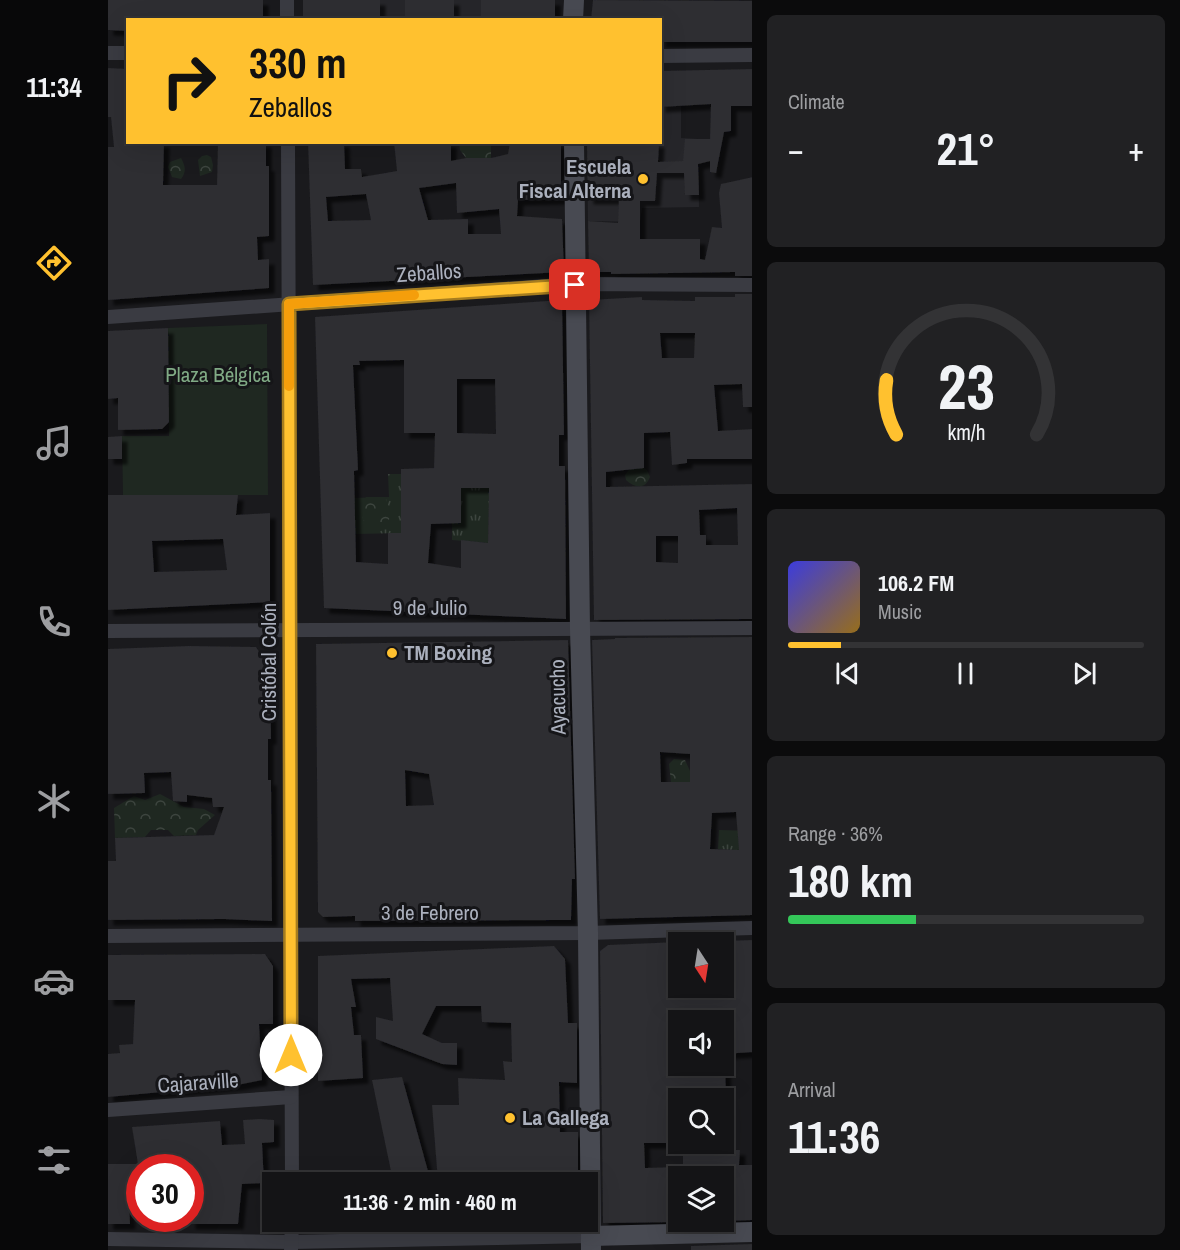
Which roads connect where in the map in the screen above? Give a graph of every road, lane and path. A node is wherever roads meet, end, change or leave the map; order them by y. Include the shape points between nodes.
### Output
1 (287, 0) edge
2 (574, 0) edge
3 (287, 18) edge
4 (573, 18) edge
5 (108, 53) edge
6 (126, 53) edge
7 (662, 56) edge
8 (752, 56) edge
9 (288, 144) edge
10 (574, 144) edge
11 (575, 285) junction
12 (752, 285) edge
13 (289, 304) junction
14 (108, 317) edge
15 (752, 628) edge
16 (580, 629) junction
17 (290, 630) junction
18 (108, 631) edge
19 (752, 928) edge
20 (588, 933) junction
21 (291, 935) junction
22 (108, 936) edge
23 (291, 1097) junction
24 (108, 1110) edge
25 (292, 1172) edge
26 (752, 1232) edge
27 (108, 1239) edge
28 (591, 1243) edge
29 (291, 1246) edge

1 - 3 street
2 - 4 main road
5 - 6 street
7 - 8 street
9 - 13 street, Cristóbal Colón
10 - 11 main road, Ayacucho
11 - 12 street, Zeballos
11 - 13 street, Zeballos
11 - 16 main road, Ayacucho
13 - 14 street, Zeballos
13 - 17 street, Cristóbal Colón
15 - 16 street, 9 de Julio
16 - 17 street, 9 de Julio
16 - 20 main road, Ayacucho
17 - 18 street, 9 de Julio
17 - 21 street, Cristóbal Colón
19 - 20 street, 3 de Febrero
20 - 21 street, 3 de Febrero
20 - 28 main road, Ayacucho
21 - 22 street, 3 de Febrero
21 - 23 street, Cristóbal Colón
23 - 24 street, Cajaraville
23 - 25 street, Cristóbal Colón
26 - 28 main road
27 - 29 street
28 - 29 street

